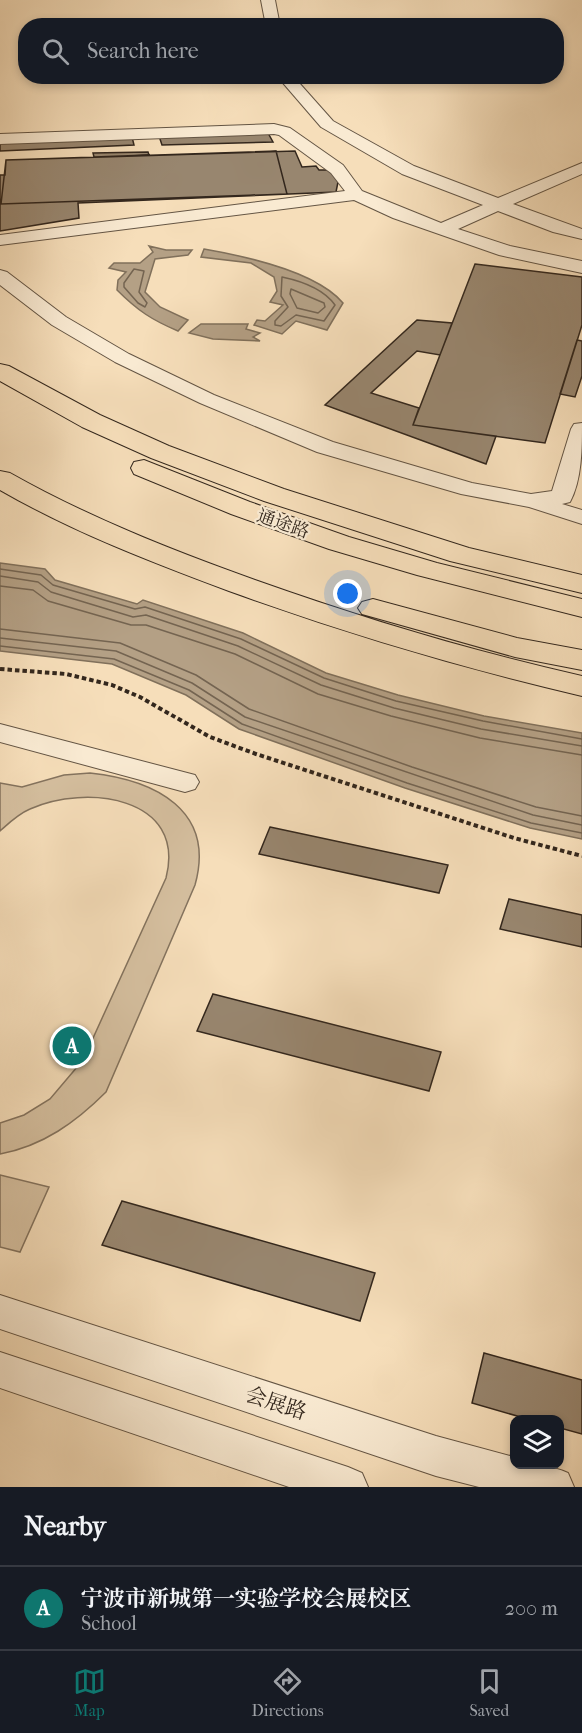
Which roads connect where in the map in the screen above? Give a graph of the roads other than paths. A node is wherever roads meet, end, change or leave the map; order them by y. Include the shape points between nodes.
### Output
1 (268, 0) edge
2 (271, 18) edge
3 (291, 84) edge
4 (0, 139) edge
5 (300, 145) junction
6 (277, 146) dead end
7 (243, 147) dead end
8 (0, 154) edge
9 (582, 168) edge
10 (356, 195) junction
11 (498, 205) junction
12 (442, 229) junction
13 (582, 234) edge
14 (0, 240) edge
15 (582, 267) edge
16 (0, 276) edge
17 (0, 371) edge
18 (0, 397) edge
19 (582, 429) edge
20 (579, 450) edge
21 (0, 456) edge
22 (0, 478) edge
23 (522, 499) junction
24 (582, 517) edge
25 (582, 584) edge
26 (582, 608) edge
27 (582, 660) edge
28 (582, 686) edge
29 (0, 733) edge
30 (185, 782) dead end
31 (0, 1312) edge
32 (0, 1370) edge
33 (348, 1487) edge
34 (554, 1487) edge

1 - 2 street
3 - 11 street via 327,124 408,170
4 - 5 street via 274,129 284,131
5 - 6 street
5 - 10 street via 336,169
7 - 8 street
9 - 11 street
10 - 12 street
10 - 14 street
11 - 12 street
11 - 13 street
12 - 15 street via 505,251
16 - 23 street via 59,321 122,358 207,399 325,447 469,489
17 - 25 main road via 160,452 274,495 460,555
18 - 26 main road, 通途路 via 96,447 223,502 300,530 405,563
19 - 20 street
20 - 23 street via 562,497
21 - 27 main road via 46,483 229,560 369,607 515,647
22 - 28 main road via 145,550 331,618 448,654
23 - 24 street
29 - 30 street
31 - 34 street, 会展路 via 436,1456
32 - 33 street

